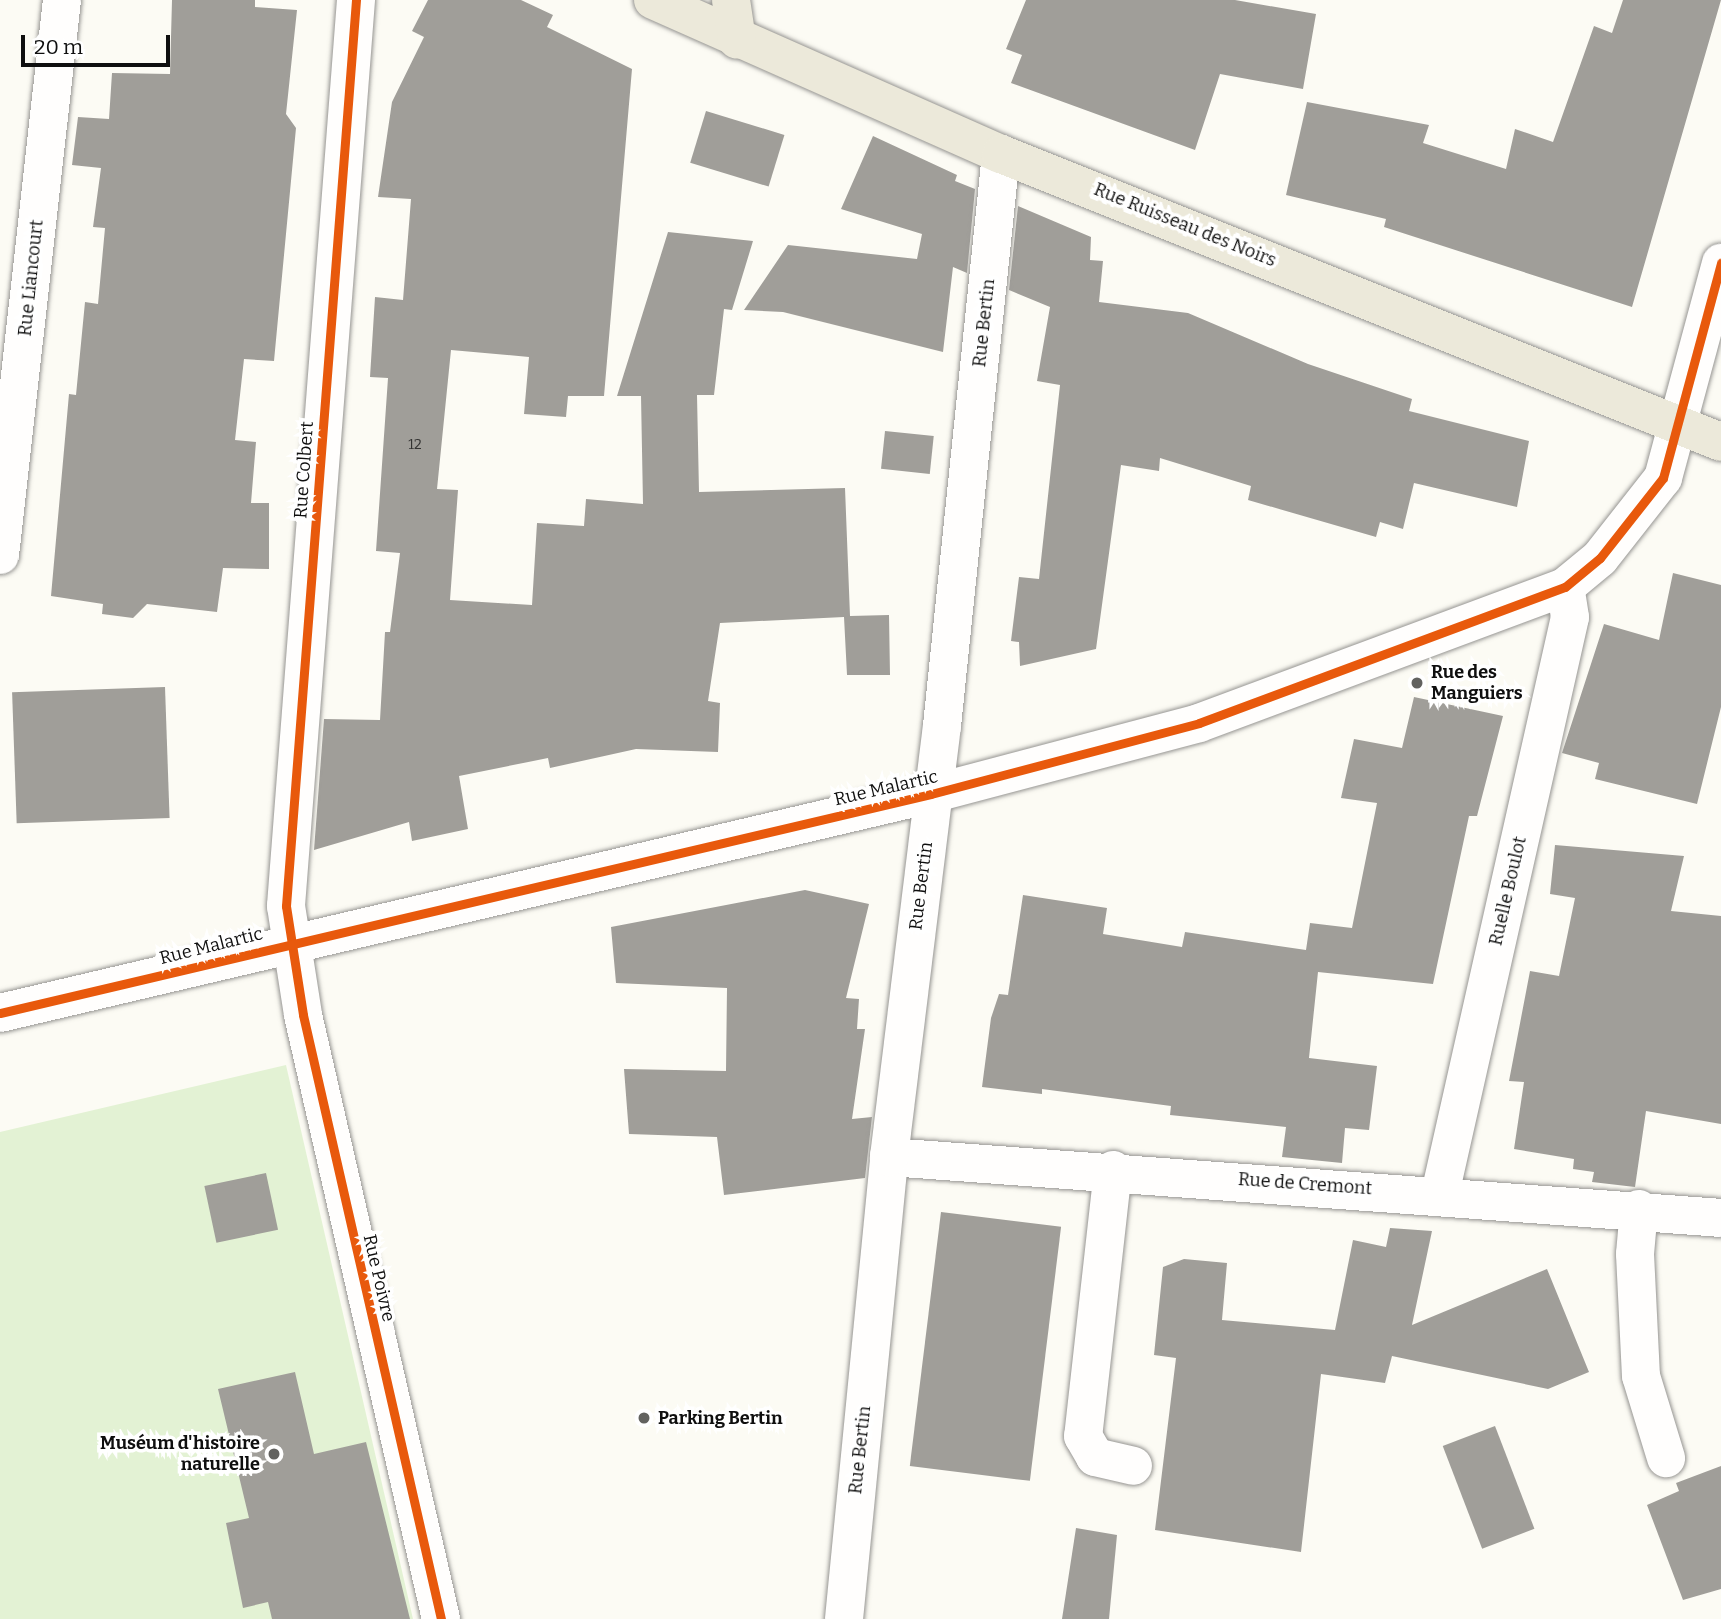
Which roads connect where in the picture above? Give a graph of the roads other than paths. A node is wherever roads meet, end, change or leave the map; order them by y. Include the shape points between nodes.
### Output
1 (62, 0) edge
2 (356, 0) edge
3 (653, 0) edge
4 (731, 0) edge
5 (737, 40) junction
6 (1001, 154) junction
7 (1721, 263) edge
8 (1679, 425) junction
9 (1721, 442) edge
10 (0, 555) edge
11 (1565, 587) junction
12 (932, 794) junction
13 (291, 942) junction
14 (0, 1013) edge
15 (889, 1157) junction
16 (1113, 1170) junction
17 (1440, 1194) junction
18 (1639, 1209) junction
19 (1721, 1218) edge
20 (1666, 1458) dead end
21 (1133, 1466) dead end
22 (441, 1619) edge
23 (844, 1619) edge

1 - 10 street, Rue Liancourt
2 - 13 street, Rue Colbert via 286,906
3 - 5 main road, Rue Ruisseau des Noirs
4 - 5 main road
5 - 6 main road, Rue Ruisseau des Noirs
6 - 8 main road, Rue Ruisseau des Noirs
6 - 12 street, Rue Bertin
7 - 8 street
8 - 9 main road, Rue Ruisseau des Noirs
8 - 11 street, Rue Malartic via 1663,478 1646,506 1600,558
11 - 12 street, Rue Malartic via 1199,723
11 - 17 street, Ruelle Boulot via 1570,617
12 - 13 street, Rue Malartic
12 - 15 street, Rue Bertin
13 - 14 street, Rue Malartic
13 - 22 street, Rue Poivre
15 - 16 street, Rue de Cremont
15 - 23 street, Rue Bertin
16 - 17 street, Rue de Cremont
16 - 21 street via 1083,1436 1094,1457
17 - 18 street, Rue de Cremont
18 - 19 street, Rue de Cremont
18 - 20 street via 1635,1254 1641,1376

